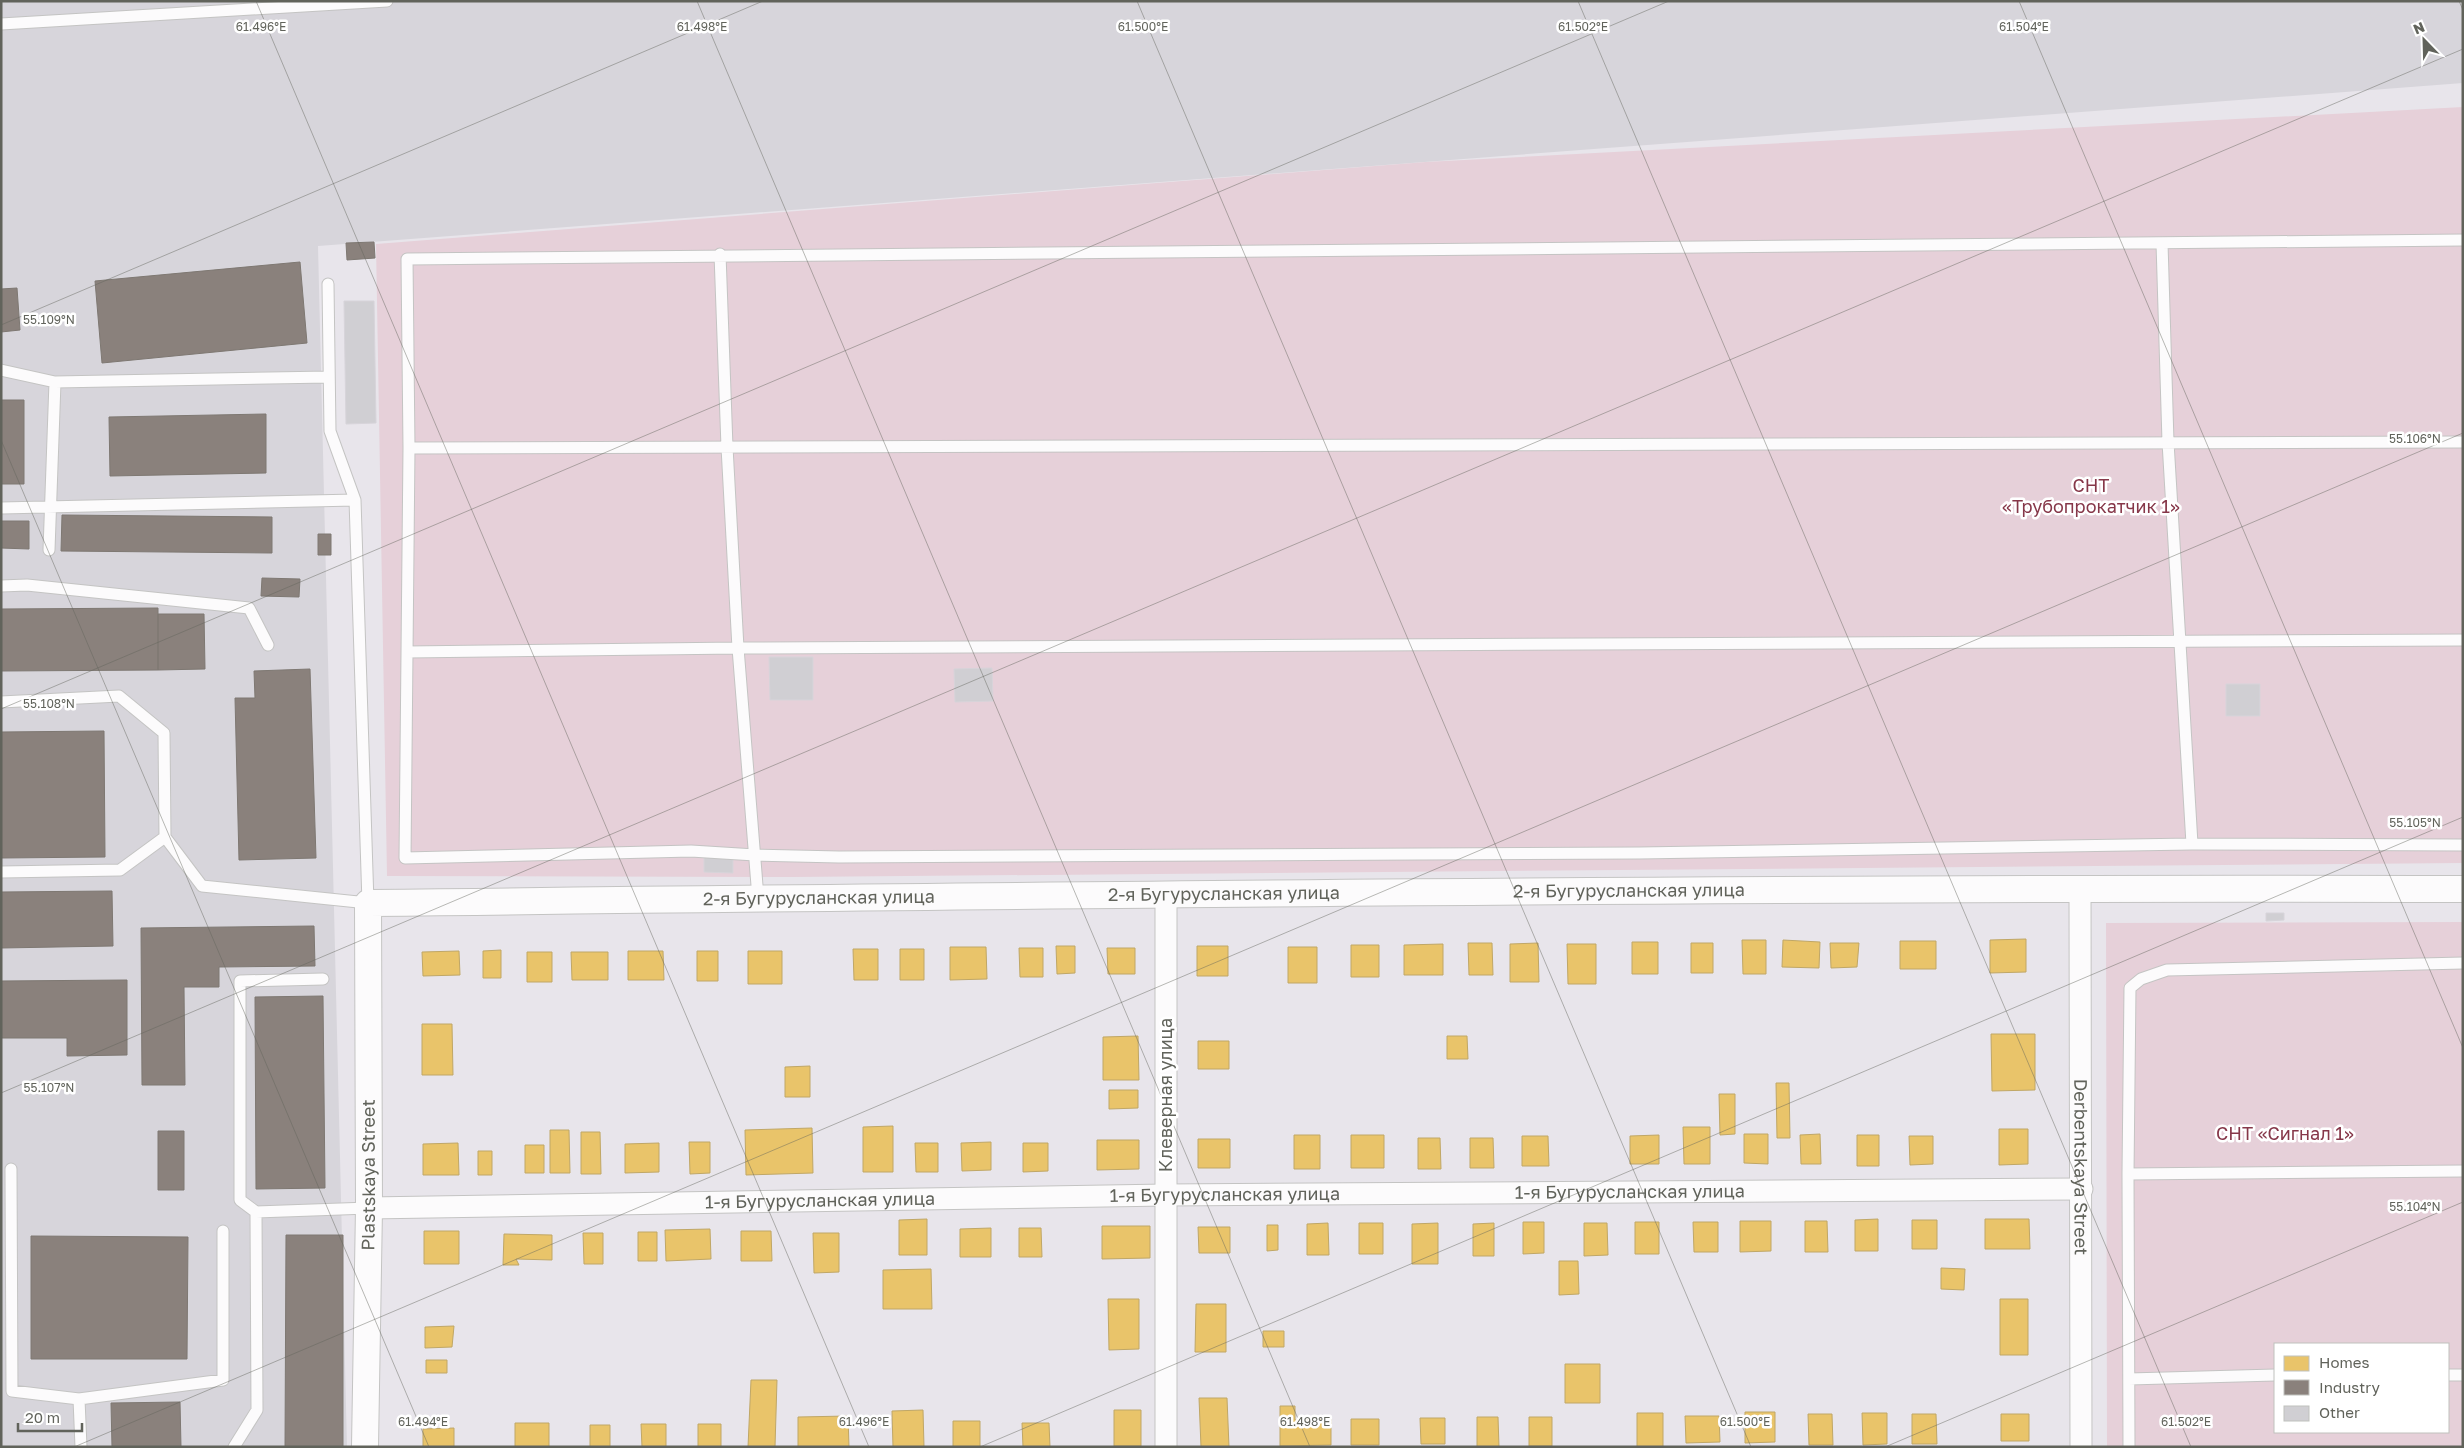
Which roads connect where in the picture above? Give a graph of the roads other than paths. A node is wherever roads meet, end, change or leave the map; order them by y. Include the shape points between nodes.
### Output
1 (387, 1) edge
2 (1, 24) edge
3 (2463, 240) edge
4 (2162, 243) junction
5 (720, 254) junction
6 (328, 284) dead end
7 (1, 370) edge
8 (329, 377) junction
9 (55, 382) junction
10 (2168, 442) junction
11 (2463, 442) edge
12 (727, 446) junction
13 (409, 448) junction
14 (355, 500) junction
15 (50, 507) junction
16 (1, 508) edge
17 (49, 550) dead end
18 (1, 586) edge
19 (2463, 640) edge
20 (2180, 641) junction
21 (268, 645) dead end
22 (738, 648) junction
23 (407, 652) junction
24 (1, 702) edge
25 (165, 837) junction
26 (2192, 844) junction
27 (2463, 844) edge
28 (755, 855) junction
29 (1, 872) edge
30 (2080, 888) junction
31 (2463, 889) edge
32 (1166, 894) junction
33 (758, 898) junction
34 (368, 903) junction
35 (2463, 962) edge
36 (323, 979) dead end
37 (12, 1169) dead end
38 (2463, 1171) edge
39 (2128, 1174) junction
40 (2082, 1189) junction
41 (1166, 1195) junction
42 (369, 1208) junction
43 (256, 1212) junction
44 (222, 1231) dead end
45 (2274, 1375) edge
46 (2449, 1375) edge
47 (2463, 1375) edge
48 (2129, 1379) junction
49 (78, 1399) junction
50 (81, 1447) edge
51 (234, 1447) edge
52 (365, 1447) edge
53 (1166, 1447) edge
54 (2081, 1447) edge
55 (2129, 1447) edge

1 - 2 lane
3 - 4 lane
4 - 5 lane
4 - 10 lane
5 - 12 lane
5 - 13 lane via 407,259
6 - 8 lane
7 - 9 lane
8 - 9 lane
8 - 14 lane via 330,431
9 - 15 lane
10 - 11 lane
10 - 12 lane
10 - 20 lane
12 - 13 lane
12 - 22 lane
13 - 23 lane
14 - 15 lane
14 - 34 lane
15 - 16 lane
15 - 17 lane
18 - 21 lane via 249,608
19 - 20 lane
20 - 22 lane
20 - 26 lane
22 - 23 lane
22 - 28 lane
23 - 28 lane via 405,858 691,850
24 - 25 lane via 119,696 164,733
25 - 29 lane via 120,870
25 - 34 lane via 202,886
26 - 27 lane
26 - 28 lane via 1629,853
28 - 33 lane
30 - 31 street, 2-я Бугурусланская улица
30 - 32 street, 2-я Бугурусланская улица
30 - 40 street, Derbentskaya Street
32 - 33 street, 2-я Бугурусланская улица
32 - 41 street, Клеверная улица
33 - 34 street, 2-я Бугурусланская улица
34 - 42 street, Plastskaya Street
35 - 39 lane via 2167,970 2141,979 2130,988
36 - 43 lane via 240,982 240,1200
37 - 49 lane via 12,1391
38 - 39 lane
39 - 48 lane
40 - 41 street, 1-я Бугурусланская улица
40 - 54 street, Derbentskaya Street
41 - 42 street, 1-я Бугурусланская улица
41 - 53 street, Клеверная улица
42 - 43 lane
42 - 52 street, Plastskaya Street
43 - 51 lane via 257,1410
44 - 49 lane via 223,1380
45 - 48 lane
46 - 47 lane
48 - 55 lane
49 - 50 lane

